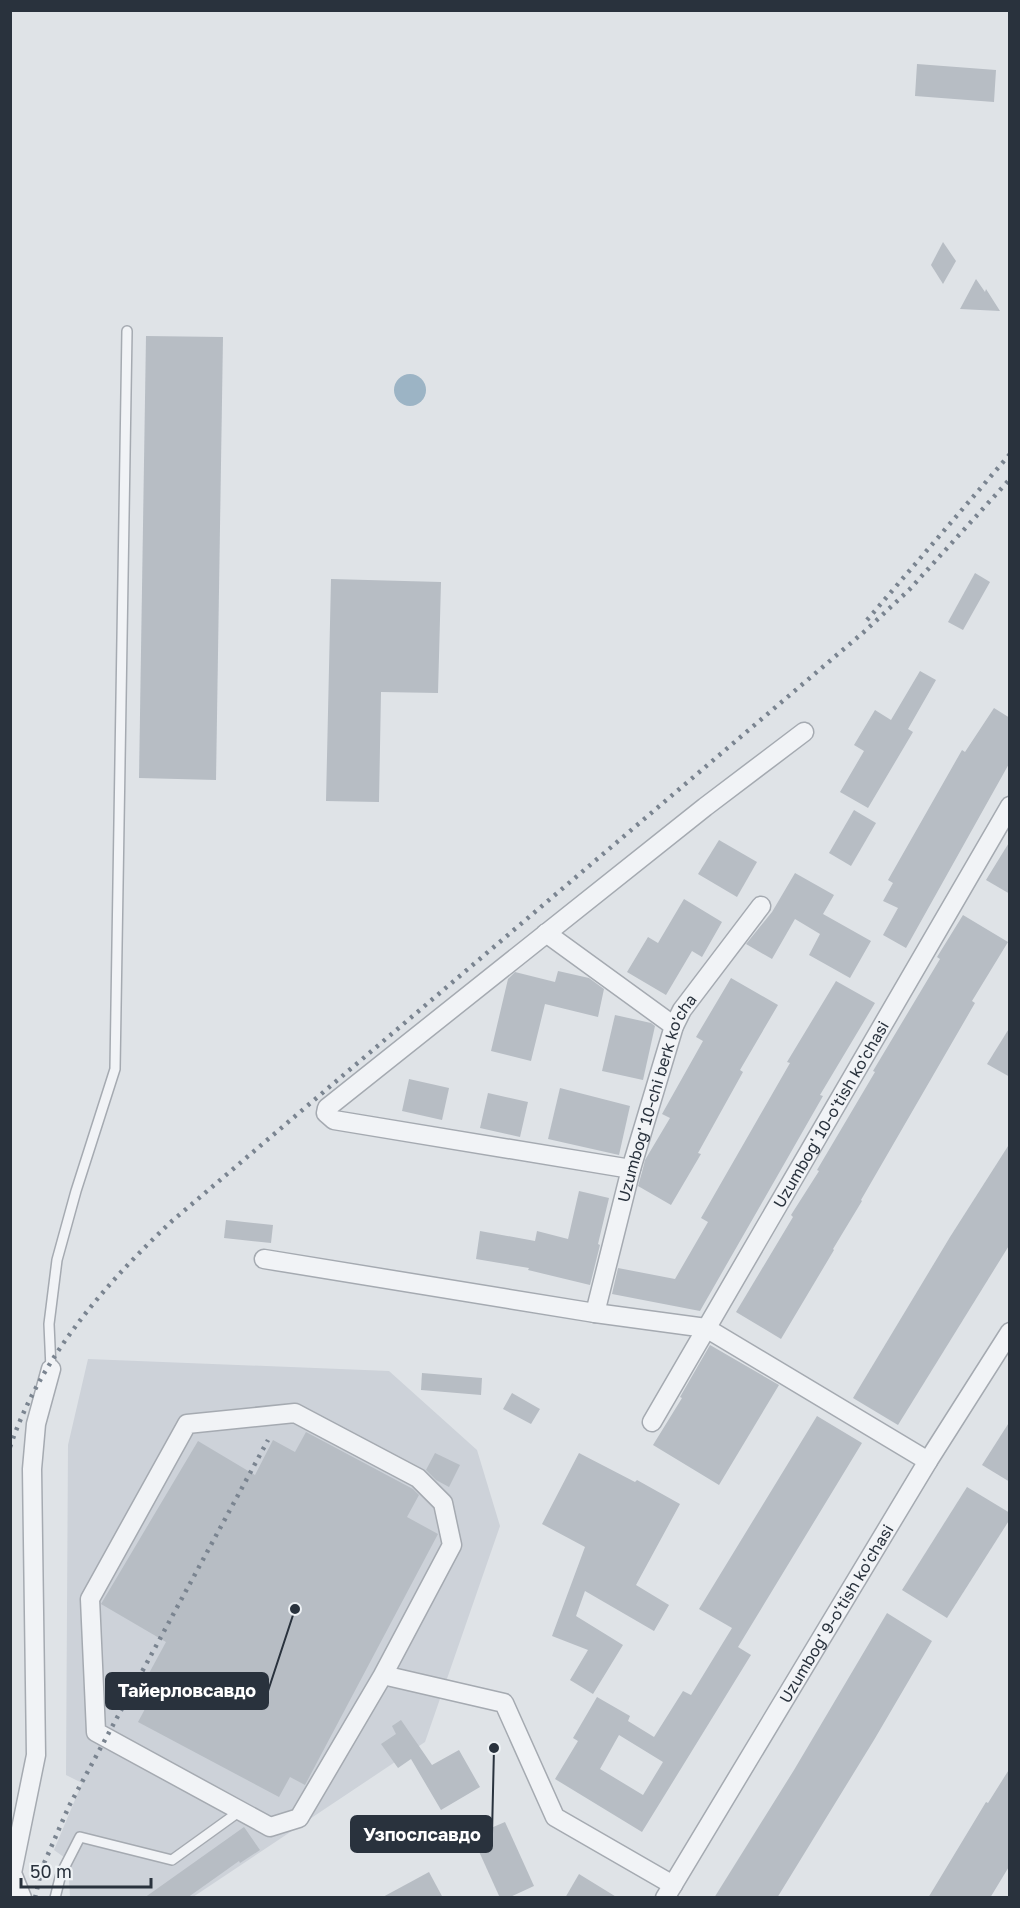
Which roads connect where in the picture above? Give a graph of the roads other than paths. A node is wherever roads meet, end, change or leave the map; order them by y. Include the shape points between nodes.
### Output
1 (126, 331) dead end
2 (804, 732) dead end
3 (1010, 806) edge
4 (761, 906) dead end
5 (546, 933) junction
6 (674, 1026) junction
7 (631, 1169) junction
8 (264, 1259) dead end
9 (595, 1313) junction
10 (706, 1328) junction
11 (1007, 1343) edge
12 (51, 1369) joint
13 (652, 1422) dead end
14 (928, 1461) junction
15 (383, 1675) junction
16 (240, 1811) junction
17 (669, 1891) edge
18 (22, 1898) edge
19 (55, 1898) edge

1 - 12 lane via 115,1069 57,1260 49,1324
2 - 5 street
3 - 10 street, Uzumbog' 10-o'tish ko'chasi
4 - 6 street, Uzumbog' 10-chi berk ko'cha
5 - 6 street
5 - 7 street via 332,1102 326,1113 334,1120
6 - 7 street, Uzumbog' 10-chi berk ko'cha
7 - 9 street, Uzumbog' 10-chi berk ko'cha
8 - 9 street
9 - 10 street
10 - 13 street, Uzumbog' 10-o'tish ko'chasi
10 - 14 street
11 - 14 street, Uzumbog' 9-o'tish ko'chasi
12 - 18 street via 36,1424 32,1468 36,1755 12,1873
14 - 17 street, Uzumbog' 9-o'tish ko'chasi
15 - 16 street via 299,1818 270,1827
15 - 16 street via 452,1545 443,1503 418,1478 296,1413 187,1424 90,1599 96,1732
15 - 17 street via 504,1702 555,1816
16 - 19 lane via 172,1860 80,1837 61,1874

